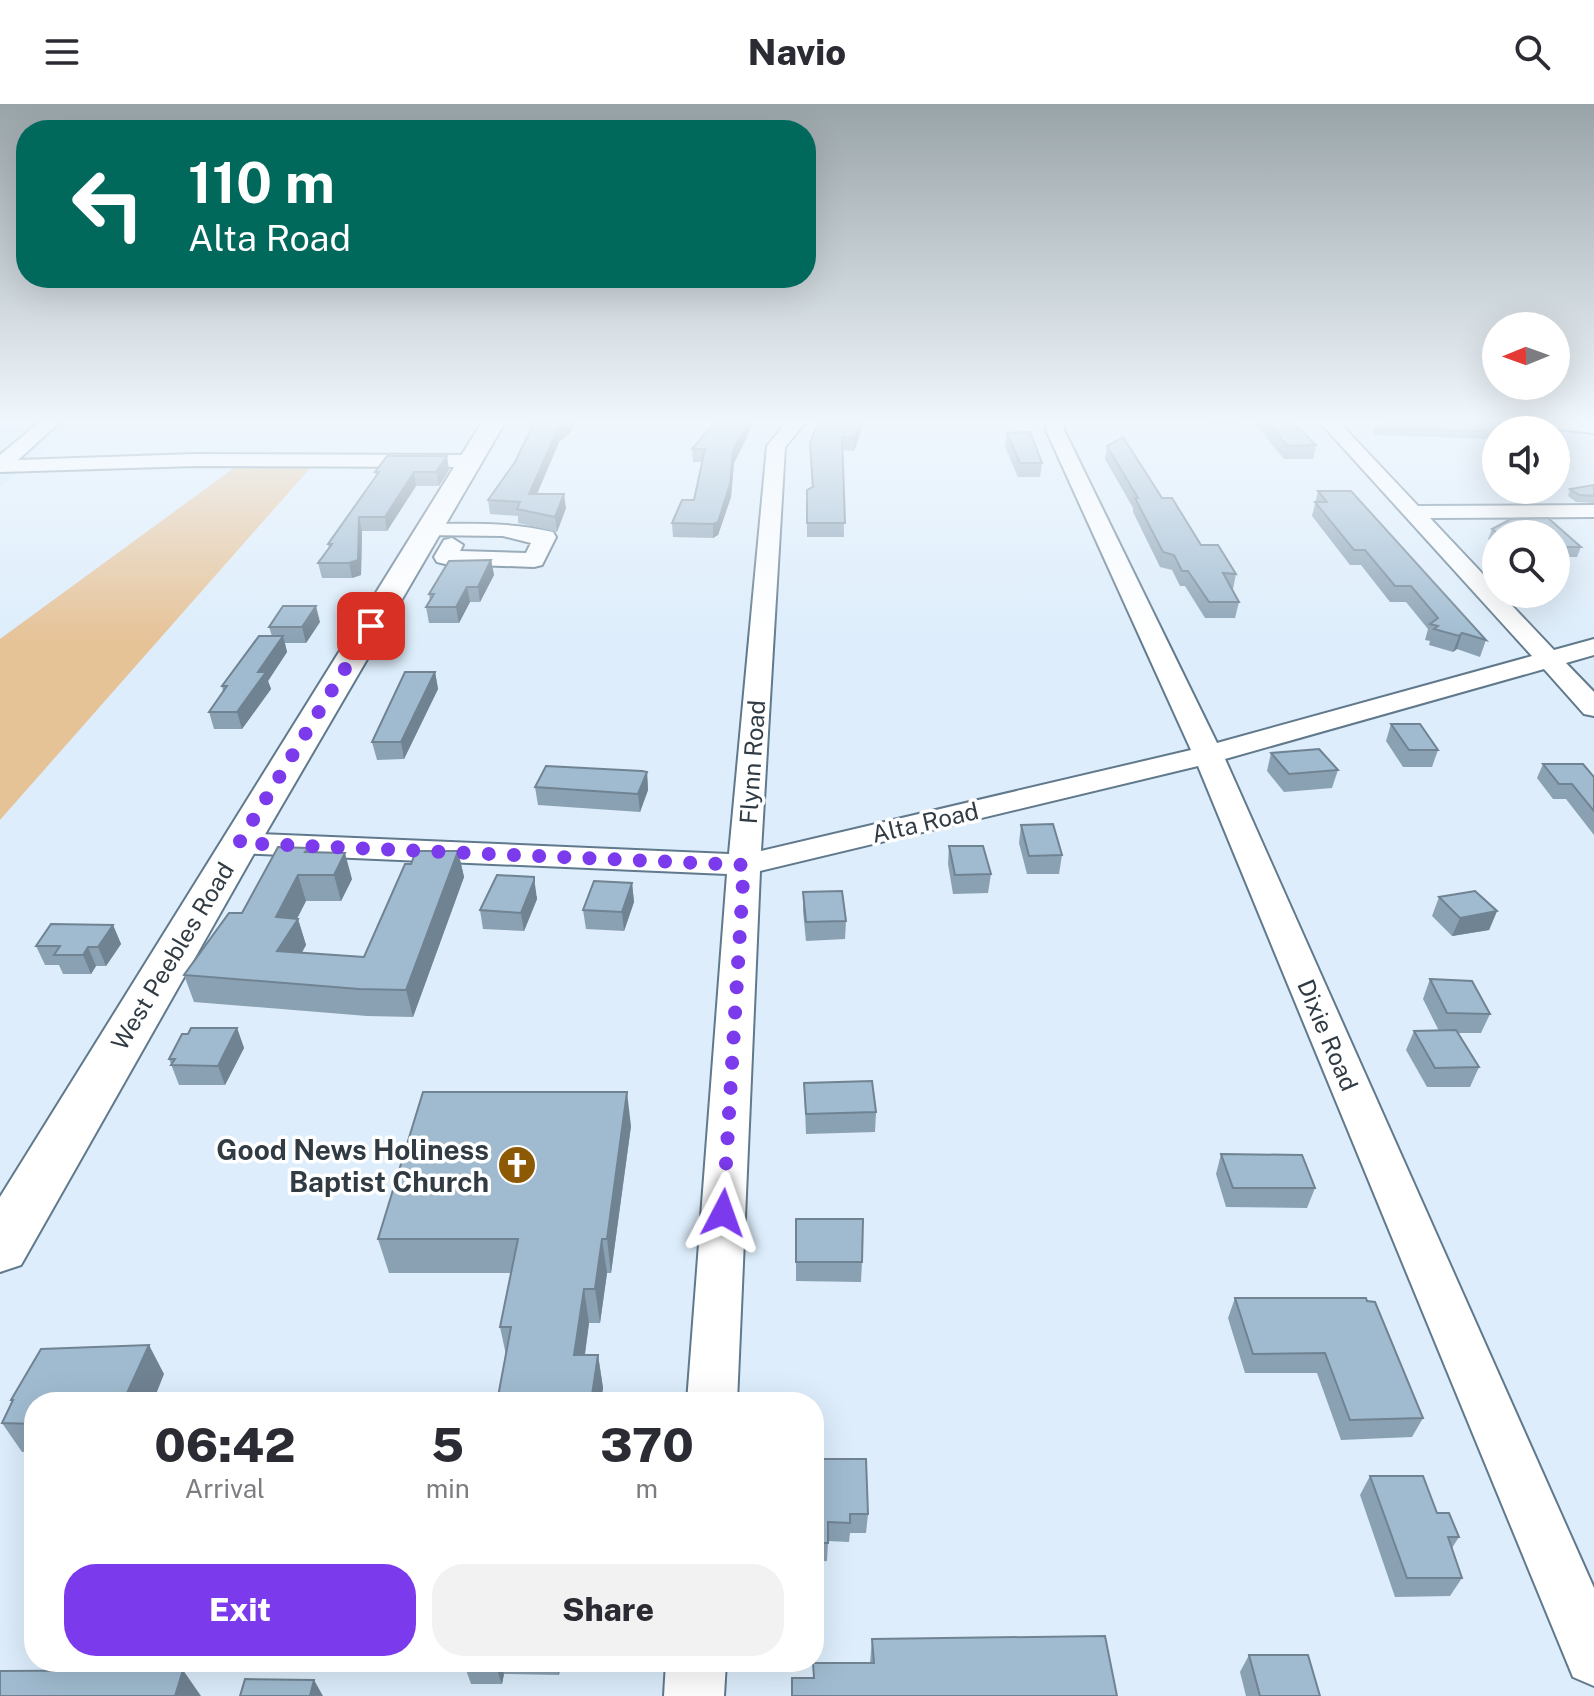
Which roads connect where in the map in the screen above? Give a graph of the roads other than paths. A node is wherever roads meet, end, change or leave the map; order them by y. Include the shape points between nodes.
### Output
1 (456, 493) edge
2 (772, 493) edge
3 (1085, 493) edge
4 (1395, 493) edge
5 (1594, 511) edge
6 (1412, 512) junction
7 (434, 540) junction
8 (1594, 647) edge
9 (1547, 659) junction
10 (1594, 708) edge
11 (1208, 755) junction
12 (239, 843) junction
13 (744, 865) junction
14 (0, 1248) edge
15 (713, 1392) edge
16 (1594, 1656) edge
17 (695, 1672) edge
18 (694, 1696) edge

1 - 7 main road, West Peebles Road
2 - 13 street, Flynn Road
3 - 11 street, Dixie Road
4 - 6 street
5 - 6 street
6 - 9 street
7 - 7 street via 475,530 545,537 534,560 445,557
7 - 12 main road, West Peebles Road
8 - 9 street, Alta Road
9 - 10 street
9 - 11 street, Alta Road
11 - 13 street, Alta Road
11 - 16 street, Dixie Road
12 - 13 street, Alta Road
12 - 14 main road, West Peebles Road
13 - 15 street, Flynn Road
17 - 18 street

